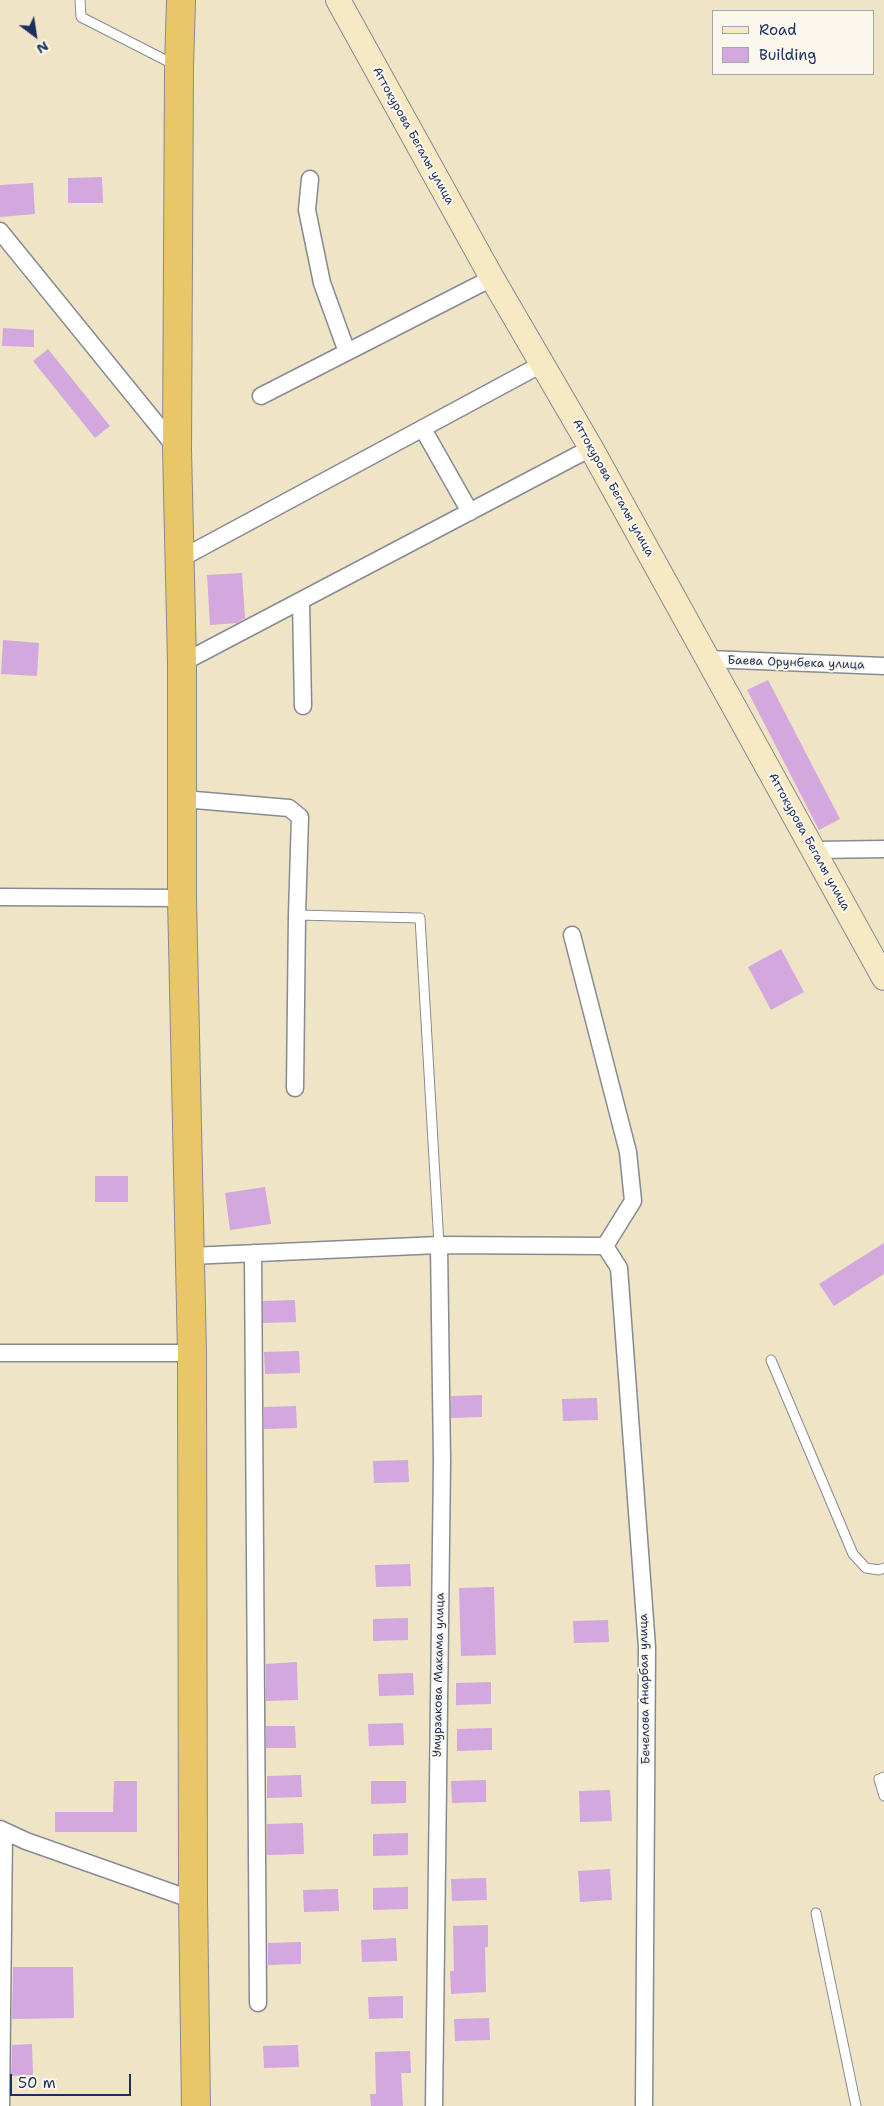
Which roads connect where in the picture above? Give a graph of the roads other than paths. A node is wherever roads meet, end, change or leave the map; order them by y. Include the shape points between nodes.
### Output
1 (80, 0) edge
2 (181, 0) edge
3 (338, 0) edge
4 (179, 67) junction
5 (310, 179) dead end
6 (0, 231) edge
7 (492, 278) junction
8 (347, 352) junction
9 (542, 364) junction
10 (261, 396) dead end
11 (423, 428) junction
12 (591, 448) junction
13 (178, 449) junction
14 (470, 512) junction
15 (180, 559) junction
16 (301, 601) junction
17 (708, 659) junction
18 (182, 664) junction
19 (884, 666) edge
20 (303, 706) dead end
21 (183, 798) junction
22 (884, 849) edge
23 (814, 850) junction
24 (0, 897) edge
25 (182, 898) junction
26 (297, 914) junction
27 (572, 935) dead end
28 (884, 978) edge
29 (295, 1088) dead end
30 (439, 1245) junction
31 (605, 1246) junction
32 (253, 1253) junction
33 (190, 1256) junction
34 (0, 1352) edge
35 (192, 1353) junction
36 (771, 1360) dead end
37 (884, 1568) edge
38 (884, 1777) edge
39 (884, 1796) edge
40 (2, 1830) edge
41 (193, 1900) junction
42 (816, 1913) dead end
43 (258, 2003) dead end
44 (1, 2106) edge
45 (196, 2106) edge
46 (434, 2106) edge
47 (644, 2106) edge
48 (856, 2106) edge

1 - 4 lane via 81,17
2 - 4 highway
3 - 7 main road, Аттокурова Бегалы улица
4 - 13 highway
5 - 8 street via 307,210 322,283
6 - 13 street
7 - 8 street
7 - 9 main road, Аттокурова Бегалы улица
8 - 10 street
9 - 11 street
9 - 12 main road, Аттокурова Бегалы улица
11 - 14 street
11 - 15 street
12 - 14 street
12 - 17 main road, Аттокурова Бегалы улица
13 - 15 highway
14 - 16 street
15 - 18 highway
16 - 18 street
16 - 20 street
17 - 19 street, Баева Орунбека улица
17 - 23 main road, Аттокурова Бегалы улица
18 - 21 highway
21 - 25 highway
21 - 26 street via 289,808 300,817
22 - 23 street
23 - 28 main road, Аттокурова Бегалы улица
24 - 25 street
25 - 33 highway
26 - 29 street
26 - 30 lane via 420,918
27 - 31 street via 628,1152 633,1200
30 - 31 street
30 - 32 street
30 - 46 street, Умурзакова Макама улица via 442,1462
31 - 47 street, Бечелова Анарбая улица via 619,1268 647,1647
32 - 33 street
32 - 43 street
33 - 35 highway
34 - 35 street
35 - 41 highway
36 - 37 lane via 853,1554 866,1568
38 - 39 lane via 879,1779
40 - 41 street
40 - 44 street
41 - 45 highway
42 - 48 lane

